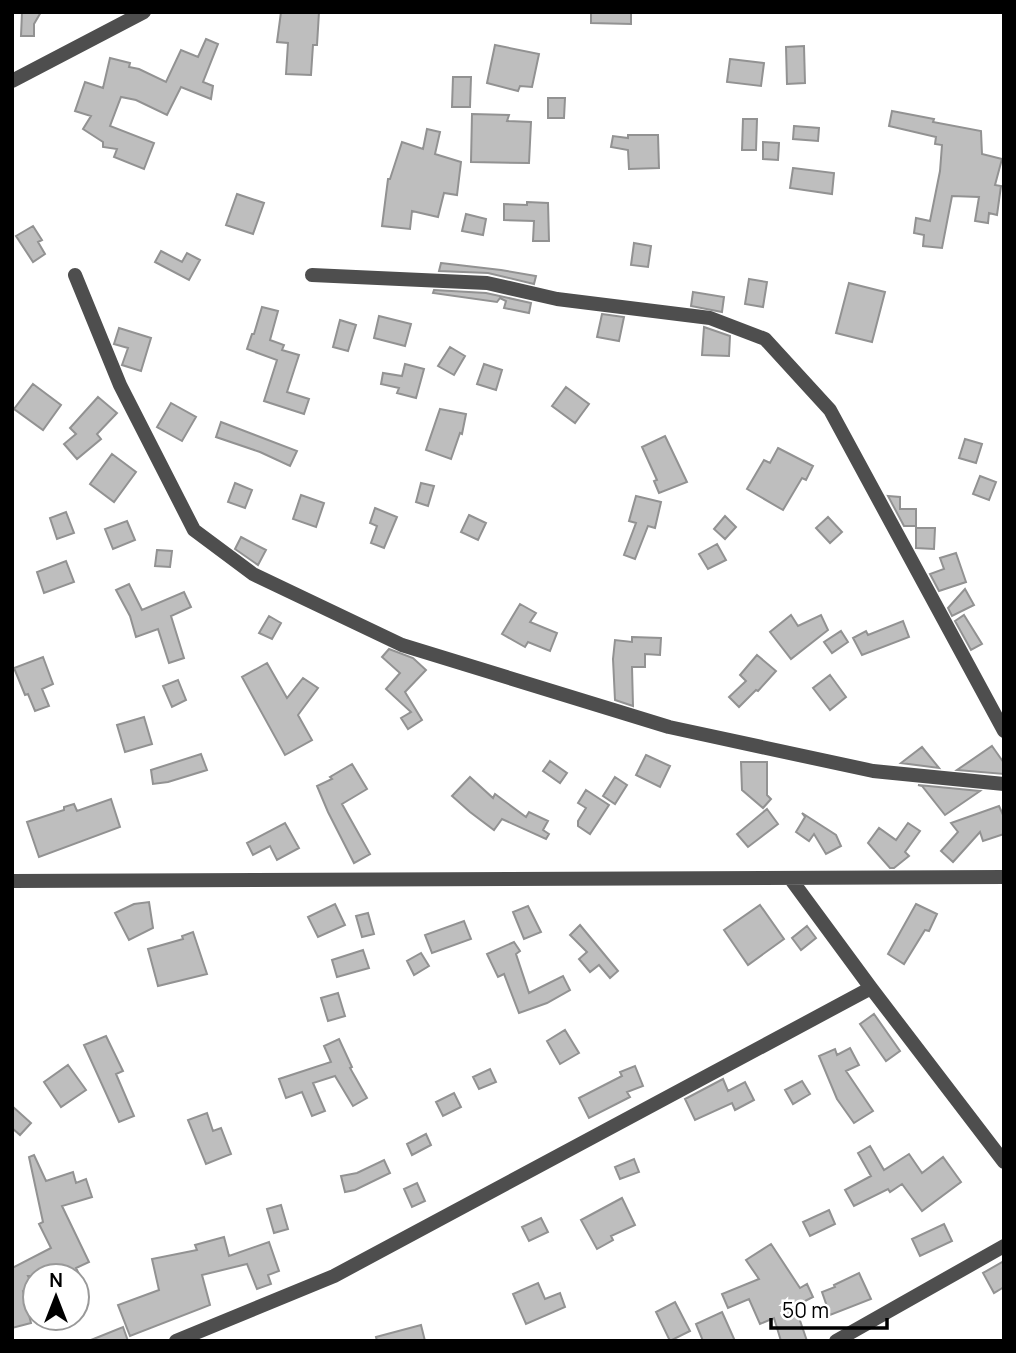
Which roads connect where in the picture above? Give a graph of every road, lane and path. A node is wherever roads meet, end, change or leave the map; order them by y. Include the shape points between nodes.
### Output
1 (144, 12) edge
2 (12, 81) edge
3 (75, 275) dead end
4 (312, 275) dead end
5 (1004, 731) edge
6 (1004, 784) edge
7 (790, 877) junction
8 (1004, 877) edge
9 (12, 881) edge
10 (871, 988) junction
11 (1004, 1162) edge
12 (1004, 1246) edge
13 (176, 1341) edge
14 (836, 1341) edge

1 - 2 street
3 - 6 street via 120,385 194,530 253,574 402,645 669,727 873,771
4 - 5 street via 487,283 557,299 710,318 765,339 830,410
7 - 8 street
7 - 9 street
7 - 10 street
10 - 11 street
10 - 13 street via 334,1276
12 - 14 street

